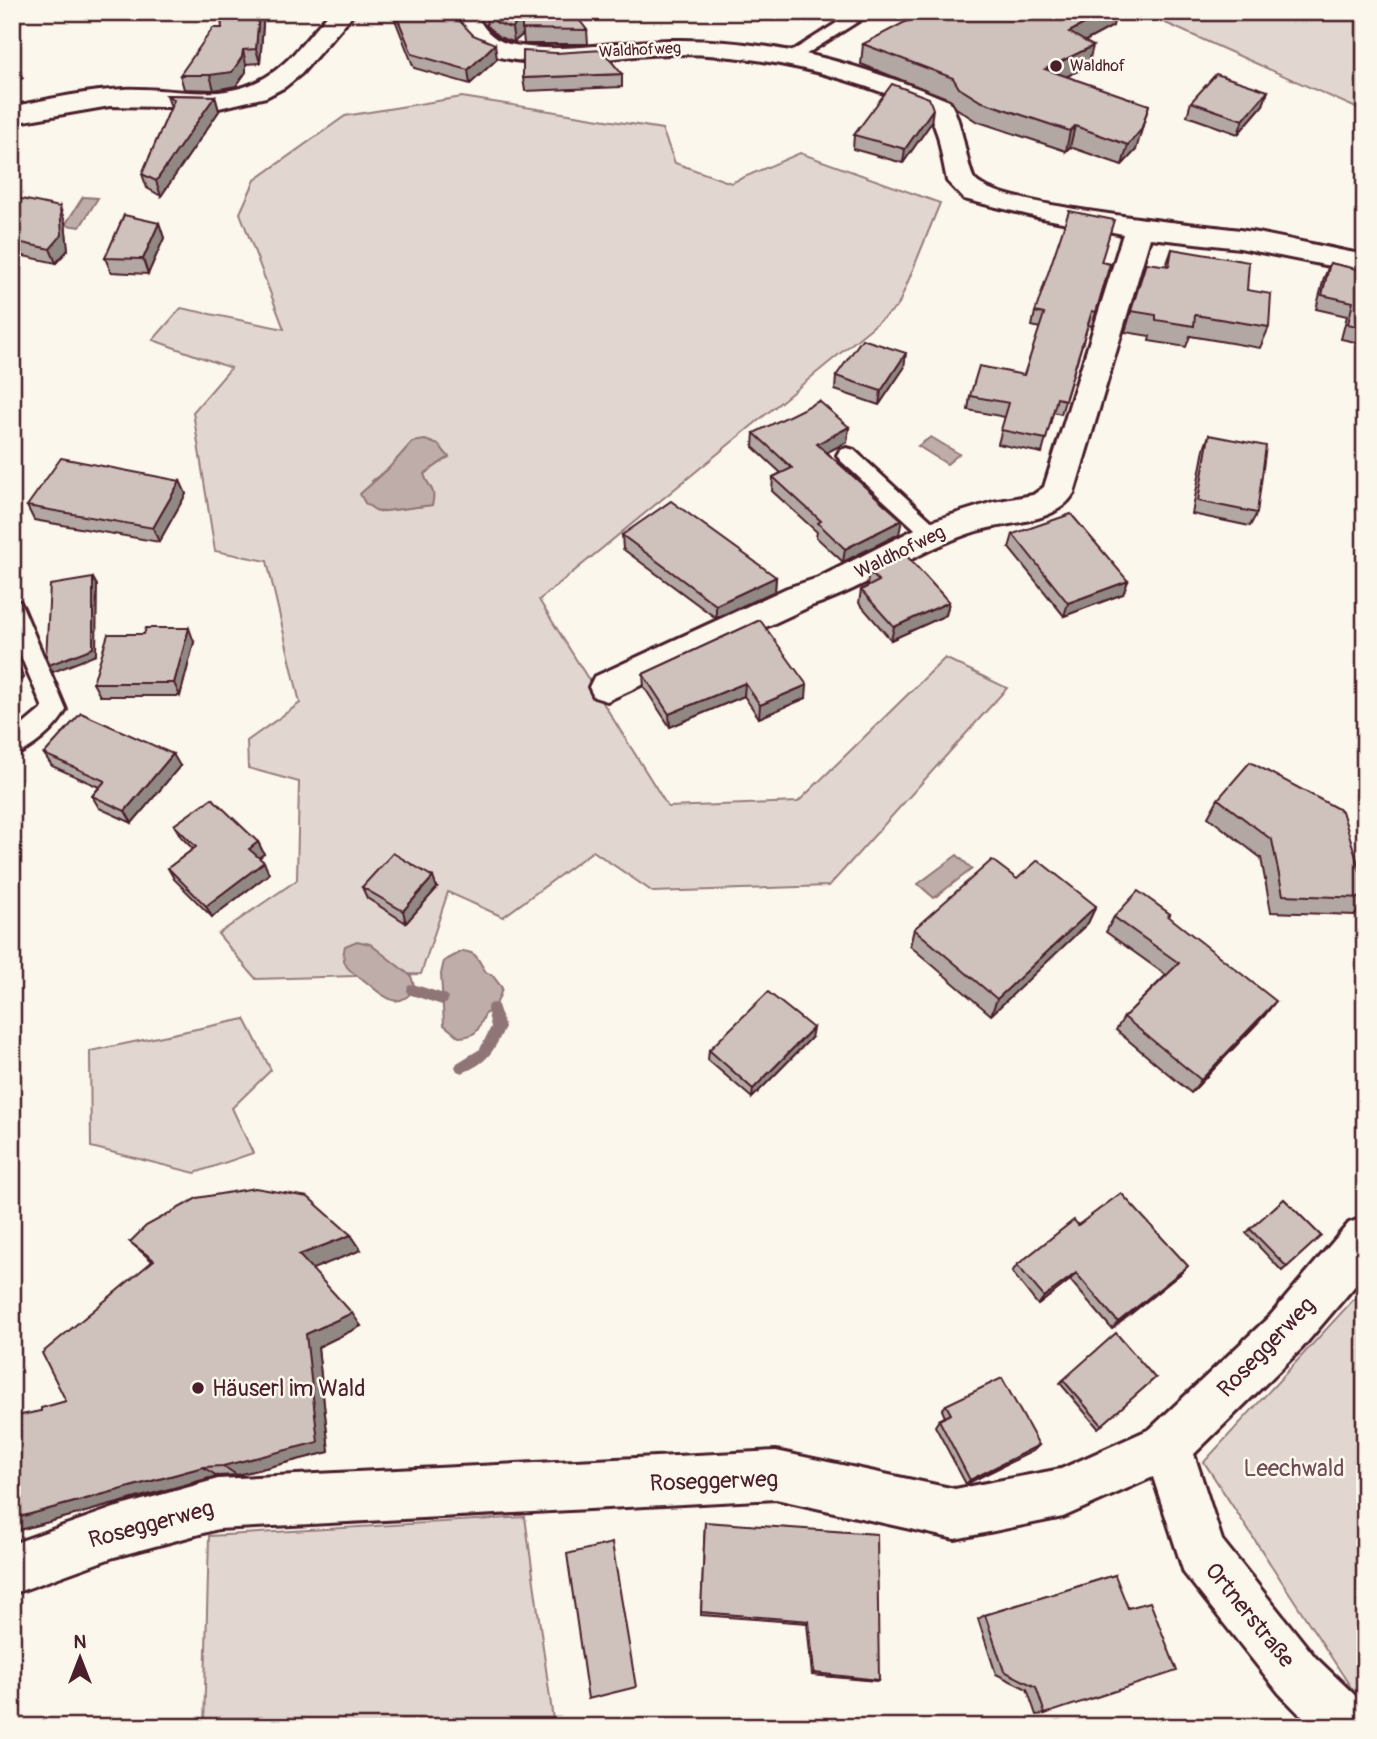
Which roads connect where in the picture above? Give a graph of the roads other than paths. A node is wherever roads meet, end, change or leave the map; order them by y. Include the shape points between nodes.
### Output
1 (343, 12) edge
2 (463, 12) edge
3 (865, 12) edge
4 (791, 57) junction
5 (12, 115) edge
6 (1139, 228) junction
7 (1365, 264) edge
8 (847, 455) dead end
9 (933, 534) junction
10 (12, 608) edge
11 (607, 687) dead end
12 (12, 747) edge
13 (1365, 1239) edge
14 (1167, 1446) junction
15 (12, 1569) edge
16 (1349, 1727) edge

1 - 5 street via 277,82 239,99 197,103 126,97 57,104
2 - 4 street, Waldhofweg via 470,29 495,48 538,56 671,47
3 - 4 lane
4 - 6 street, Waldhofweg via 906,91 940,106 960,181 974,193
6 - 7 street, Waldhofweg via 1240,239
6 - 9 street, Waldhofweg via 1058,493 1042,505 993,514
8 - 9 lane
9 - 11 street, Waldhofweg via 830,587 799,597
10 - 12 lane via 55,710
13 - 14 street, Roseggerweg via 1286,1332
14 - 15 street, Roseggerweg via 1063,1493 955,1514 776,1475 218,1504 82,1542
14 - 16 street, Ortnerstraße via 1202,1555 1297,1675

